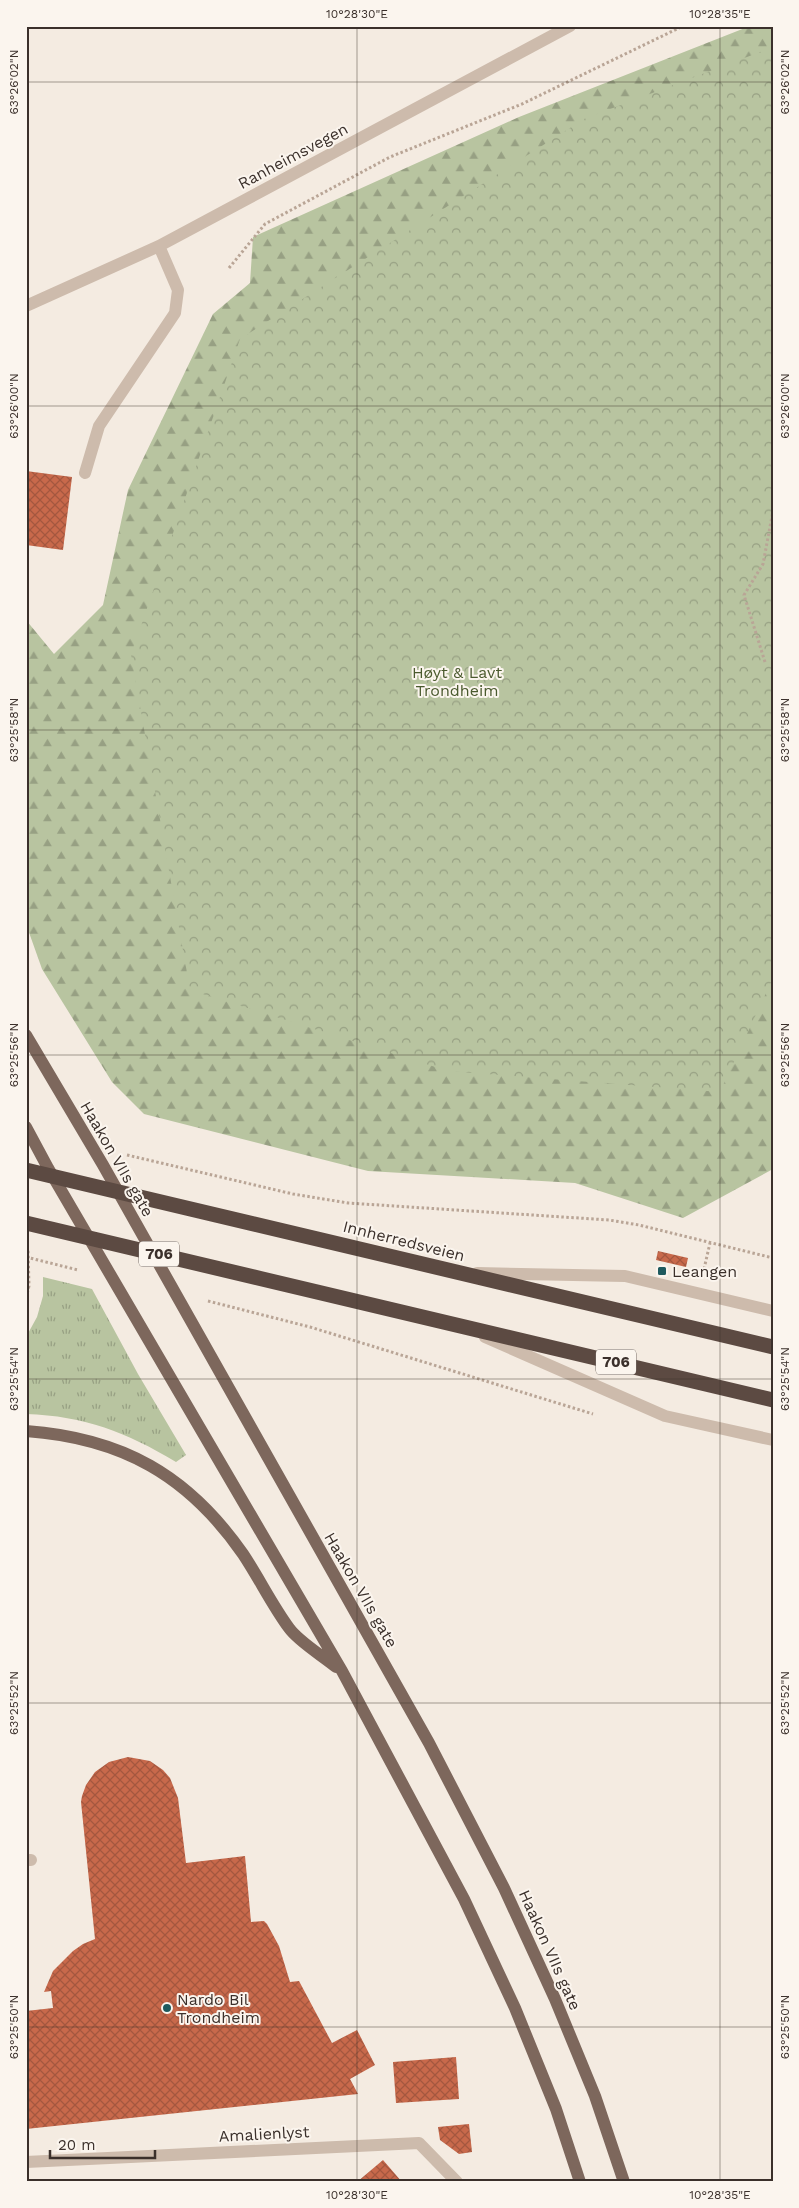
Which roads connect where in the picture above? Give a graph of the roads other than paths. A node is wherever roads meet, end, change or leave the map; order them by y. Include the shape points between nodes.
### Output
1 (570, 26) edge
2 (158, 246) junction
3 (26, 306) edge
4 (85, 473) dead end
5 (26, 1035) edge
6 (26, 1127) edge
7 (26, 1170) edge
8 (26, 1223) edge
9 (459, 1272) junction
10 (773, 1311) edge
11 (459, 1325) junction
12 (773, 1347) edge
13 (773, 1400) edge
14 (26, 1431) edge
15 (773, 1440) edge
16 (342, 1672) junction
17 (26, 2162) edge
18 (457, 2182) edge
19 (580, 2182) edge
20 (624, 2182) edge

1 - 2 street, Ranheimsvegen
2 - 3 street, Ranheimsvegen
2 - 4 street via 178,290 174,313 100,426
5 - 20 main road, Haakon VIIs gate via 103,1165 429,1743 504,1888 555,1999 595,2096
6 - 16 main road
7 - 9 highway, Innherredsveien
8 - 11 highway, 706
9 - 10 street via 625,1276
9 - 12 highway, Innherredsveien
11 - 13 highway, 706
11 - 15 street via 664,1416
14 - 16 main road via 92,1441 118,1449 160,1471 215,1520 242,1554 290,1630
16 - 19 main road via 464,1899 515,2008 556,2109
17 - 18 street, Amalienlyst via 419,2143

